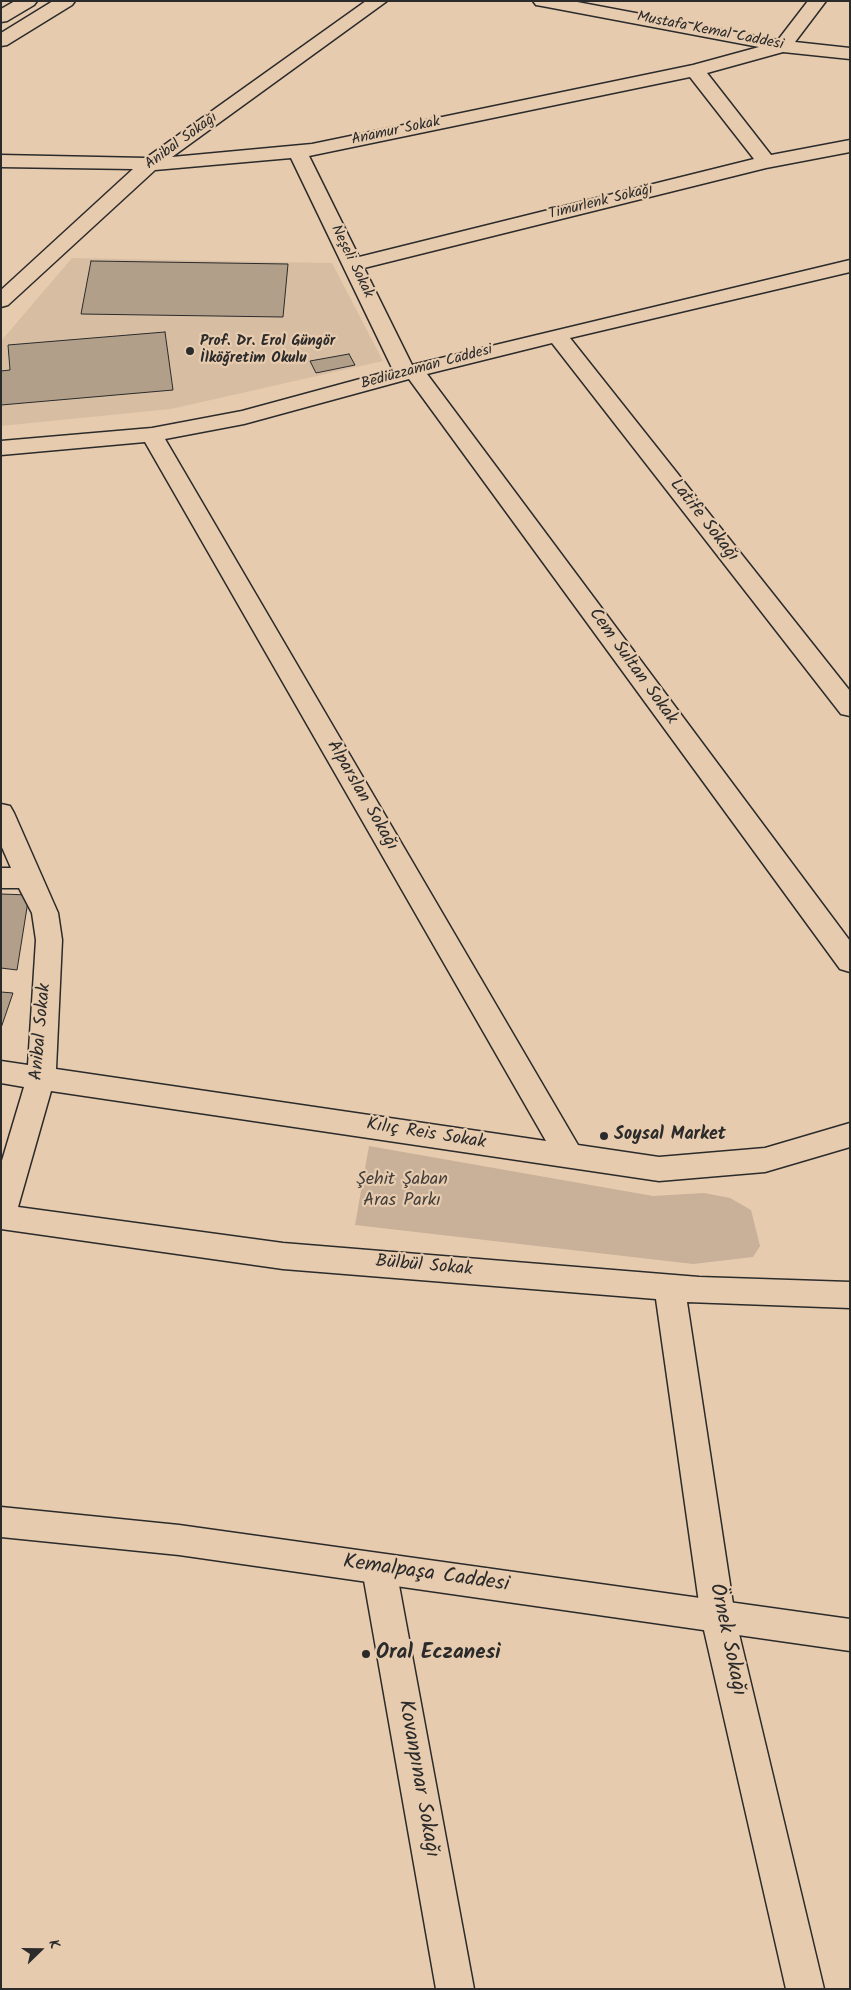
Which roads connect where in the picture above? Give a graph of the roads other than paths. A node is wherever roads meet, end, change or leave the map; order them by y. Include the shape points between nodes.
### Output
1 (28, 1) edge
2 (66, 1) edge
3 (378, 1) edge
4 (542, 1) edge
5 (817, 1) edge
6 (589, 5) edge
7 (1, 17) edge
8 (1, 41) edge
9 (783, 46) junction
10 (850, 54) edge
11 (695, 70) junction
12 (850, 146) edge
13 (297, 151) junction
14 (1, 161) edge
15 (766, 162) junction
16 (150, 164) junction
17 (352, 264) junction
18 (850, 266) edge
19 (1, 301) edge
20 (557, 335) junction
21 (409, 372) junction
22 (152, 435) junction
23 (1, 448) edge
24 (850, 708) edge
25 (1, 813) edge
26 (1, 878) edge
27 (28, 878) junction
28 (850, 962) edge
29 (1, 1072) edge
30 (41, 1077) junction
31 (850, 1135) edge
32 (570, 1157) junction
33 (1, 1217) edge
34 (670, 1288) junction
35 (850, 1295) edge
36 (1, 1522) edge
37 (380, 1569) junction
38 (718, 1617) junction
39 (850, 1635) edge
40 (456, 1989) edge
41 (805, 1989) edge

1 - 7 street
2 - 8 street
3 - 16 street, Anibal Sokağı
4 - 6 street, Mustafa Kemal Caddesi
5 - 9 street
6 - 9 street, Mustafa Kemal Caddesi
9 - 10 street, Mustafa Kemal Caddesi
9 - 11 street, Anamur Sokak
11 - 13 street, Anamur Sokak
11 - 15 street
12 - 15 street, Timurlenk Sokağı
13 - 16 street, Anamur Sokak
13 - 17 street, Neşeli Sokak
14 - 16 street, Anamur Sokak
15 - 17 street, Timurlenk Sokağı
16 - 19 street, Anibal Sokağı
17 - 21 street, Neşeli Sokak
18 - 20 street, Bediüzzaman Caddesi
20 - 21 street, Bediüzzaman Caddesi
20 - 24 street, Latife Sokağı
21 - 22 street, Bediüzzaman Caddesi via 244,417
21 - 28 street, Cem Sultan Sokak
22 - 23 street, Bediüzzaman Caddesi
22 - 32 street, Alparslan Sokağı
25 - 27 street
26 - 27 street
27 - 30 street, Anibal Sokak via 45,913 49,940
29 - 30 street, Kılıç Reis Sokak
30 - 32 street, Kılıç Reis Sokak
30 - 33 street, Anibal Sokak
31 - 32 street, Kılıç Reis Sokak via 765,1160 659,1169
33 - 34 street, Bülbül Sokak via 283,1256
34 - 35 street, Bülbül Sokak
34 - 38 street, Örnek Sokağı
36 - 37 street, Kemalpaşa Caddesi via 179,1540
37 - 38 street, Kemalpaşa Caddesi
37 - 40 street, Kovanpınar Sokağı
38 - 39 street, Kemalpaşa Caddesi
38 - 41 street, Örnek Sokağı

